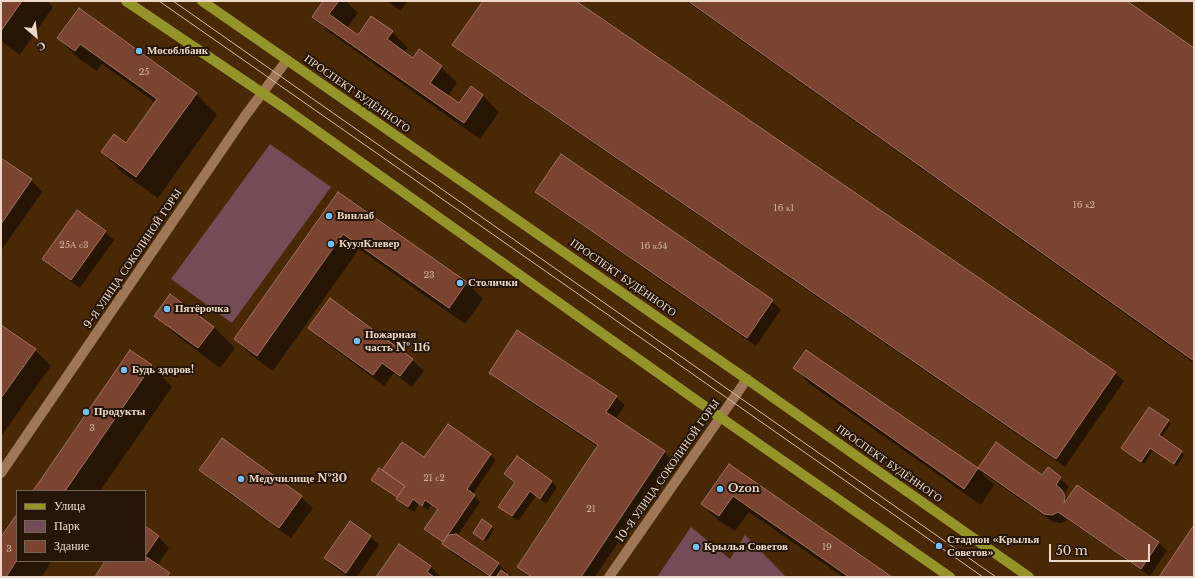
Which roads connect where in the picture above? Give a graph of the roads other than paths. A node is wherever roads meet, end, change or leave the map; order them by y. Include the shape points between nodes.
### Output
1 (126, 1) edge
2 (202, 1) edge
3 (287, 60) junction
4 (262, 93) junction
5 (747, 379) junction
6 (720, 417) junction
7 (1, 473) edge
8 (609, 577) edge
9 (950, 577) edge
10 (1029, 577) edge

1 - 4 main road
2 - 3 main road, ПРОСПЕКТ БУДЁННОГО
3 - 4 street, 9-Я УЛИЦА СОКОЛИНОЙ ГОРЫ
3 - 5 main road, ПРОСПЕКТ БУДЁННОГО
4 - 6 main road
4 - 7 street, 9-Я УЛИЦА СОКОЛИНОЙ ГОРЫ
5 - 6 street, 10-Я УЛИЦА СОКОЛИНОЙ ГОРЫ
5 - 10 main road, ПРОСПЕКТ БУДЁННОГО
6 - 8 street, 10-Я УЛИЦА СОКОЛИНОЙ ГОРЫ
6 - 9 main road

